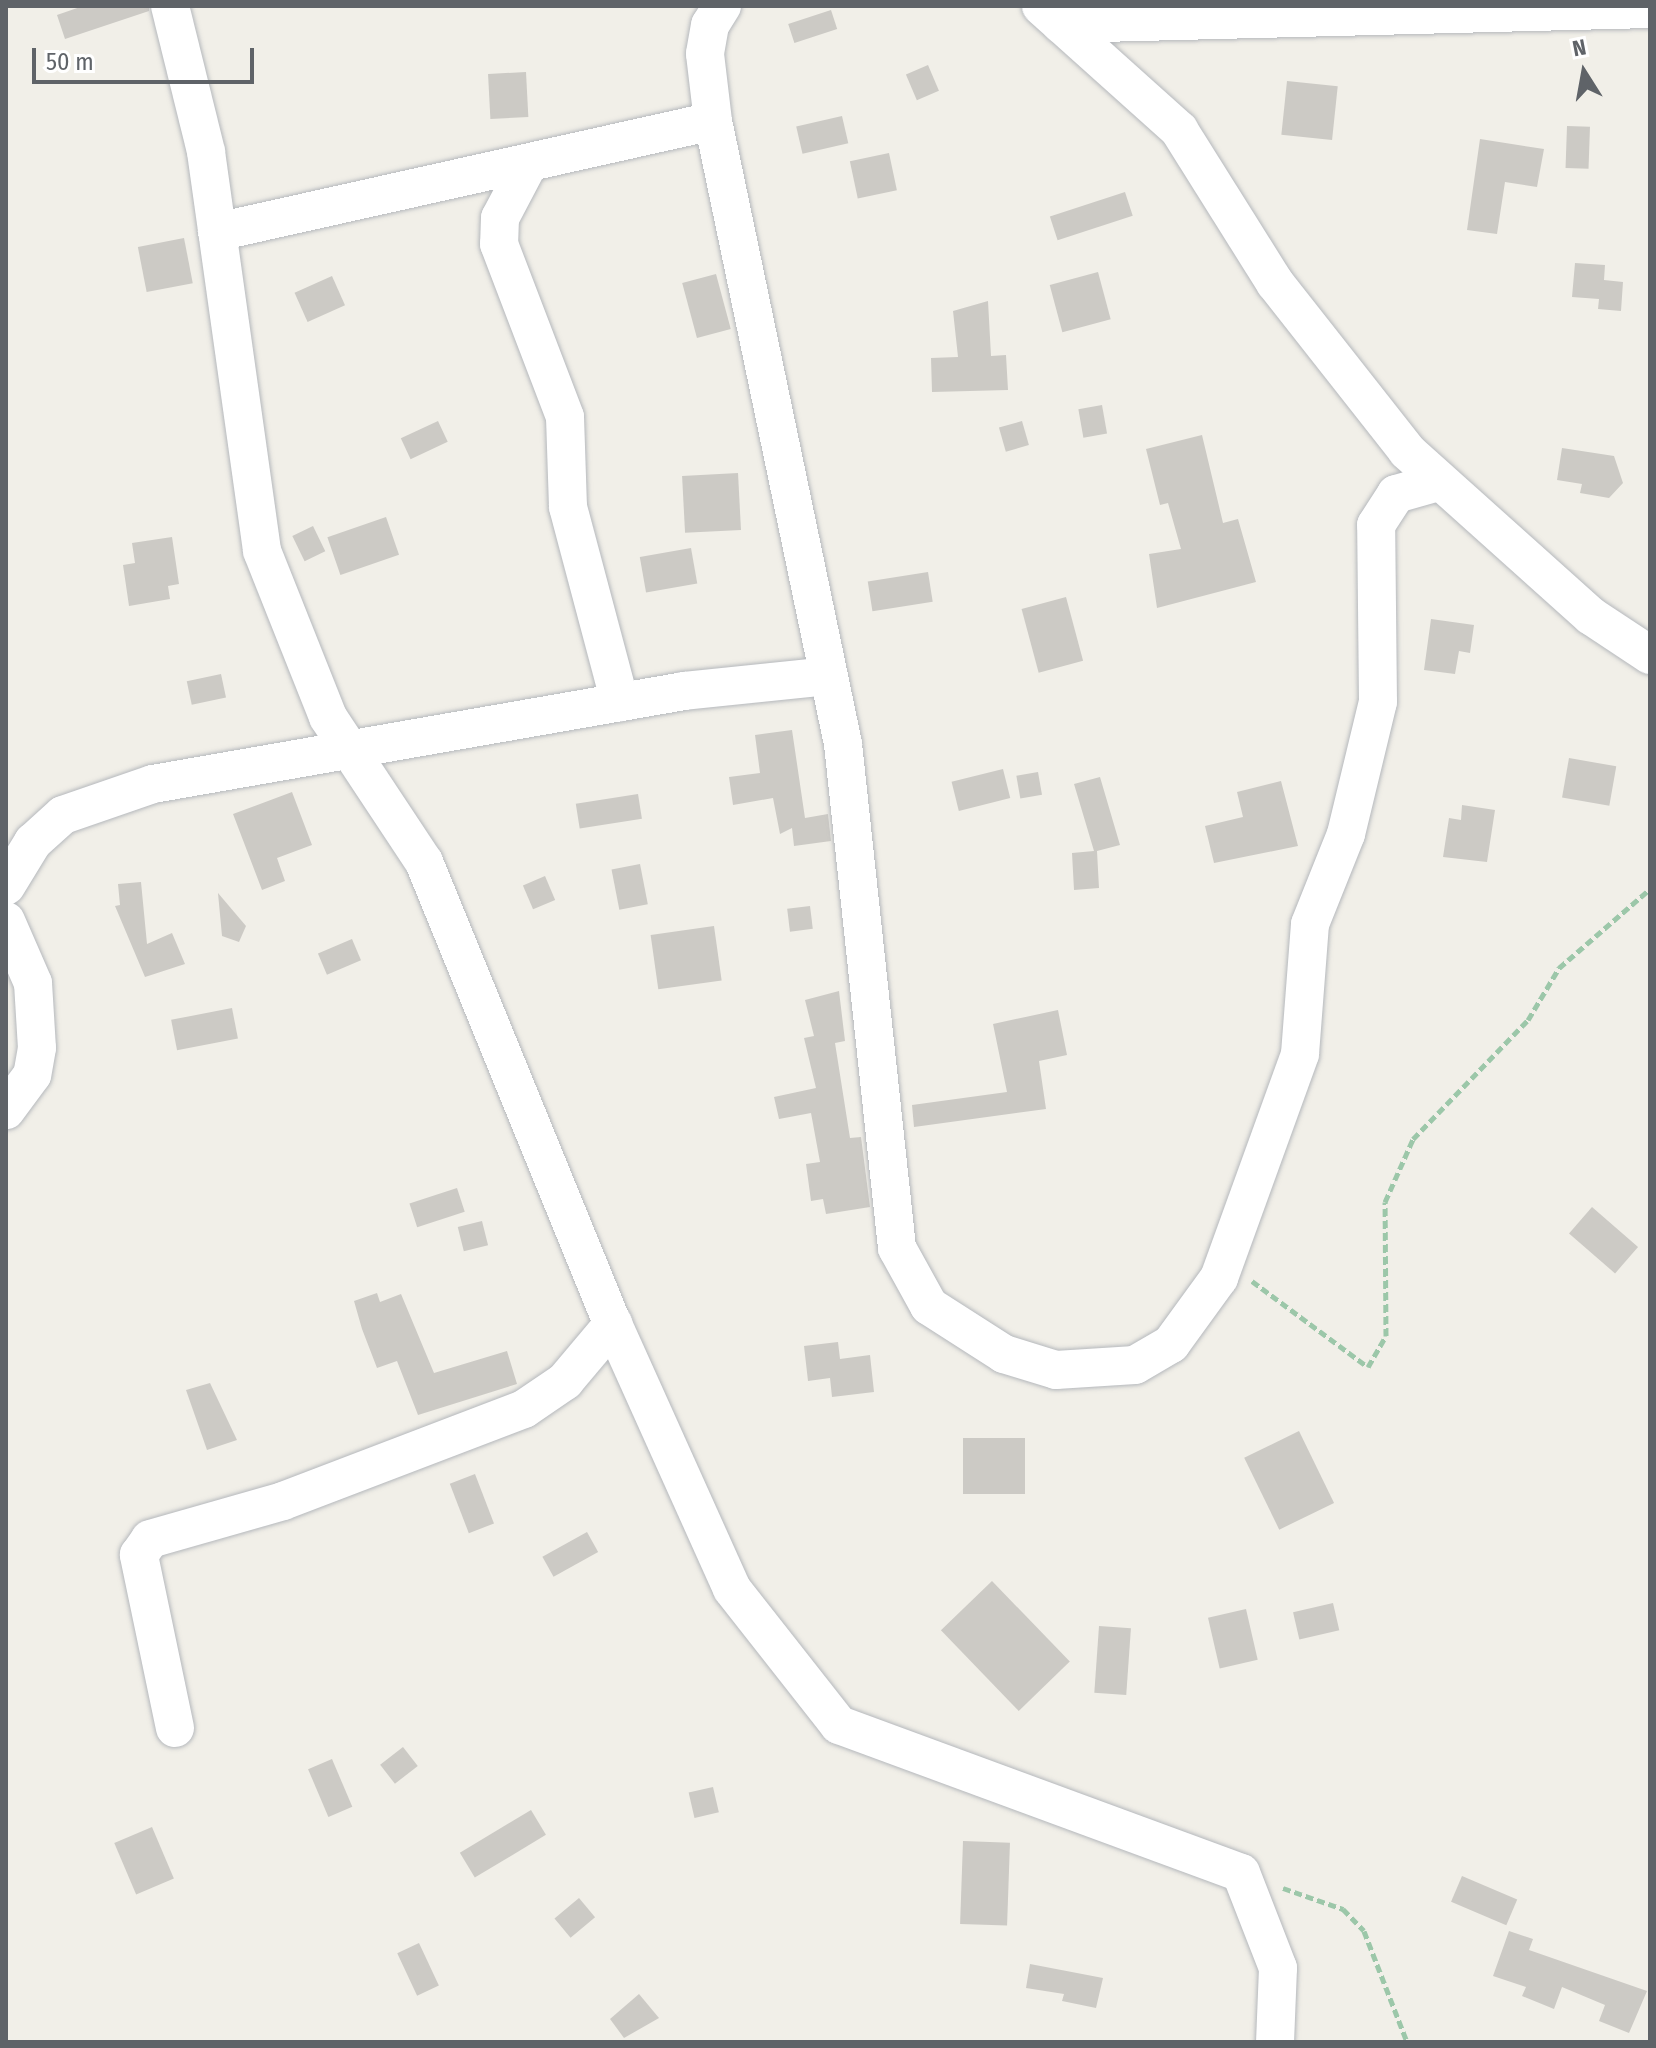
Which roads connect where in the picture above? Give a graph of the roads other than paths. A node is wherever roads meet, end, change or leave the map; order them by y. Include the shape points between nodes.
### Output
1 (170, 6) edge
2 (722, 6) edge
3 (1650, 9) edge
4 (1051, 15) edge
5 (713, 121) junction
6 (529, 163) junction
7 (217, 232) junction
8 (1438, 482) junction
9 (1650, 655) edge
10 (828, 676) junction
11 (620, 702) junction
12 (350, 748) junction
13 (6, 886) edge
14 (6, 921) edge
15 (6, 1110) edge
16 (613, 1324) junction
17 (175, 1728) dead end
18 (1275, 2042) edge

1 - 7 street via 206,152
2 - 5 street via 710,25 705,54
3 - 4 street
4 - 8 street via 1179,130 1275,283
5 - 6 street
5 - 10 street
6 - 7 street
6 - 11 street via 500,218 499,244 565,417 568,507
7 - 12 street via 262,551 312,684
8 - 9 street via 1591,616
8 - 10 street via 1396,494 1376,525 1378,702 1346,834 1310,924 1300,1054 1223,1268 1171,1344 1135,1365 1056,1370 1004,1354 929,1306 897,1248 861,880
10 - 11 street
11 - 12 street
12 - 13 street via 99,798 63,815 33,842
12 - 16 street via 424,862
14 - 15 street via 33,983 37,1048 32,1075
16 - 17 street via 565,1381 524,1409 283,1501 150,1539 139,1555
16 - 18 street via 732,1589 827,1715 1241,1873 1278,1968

